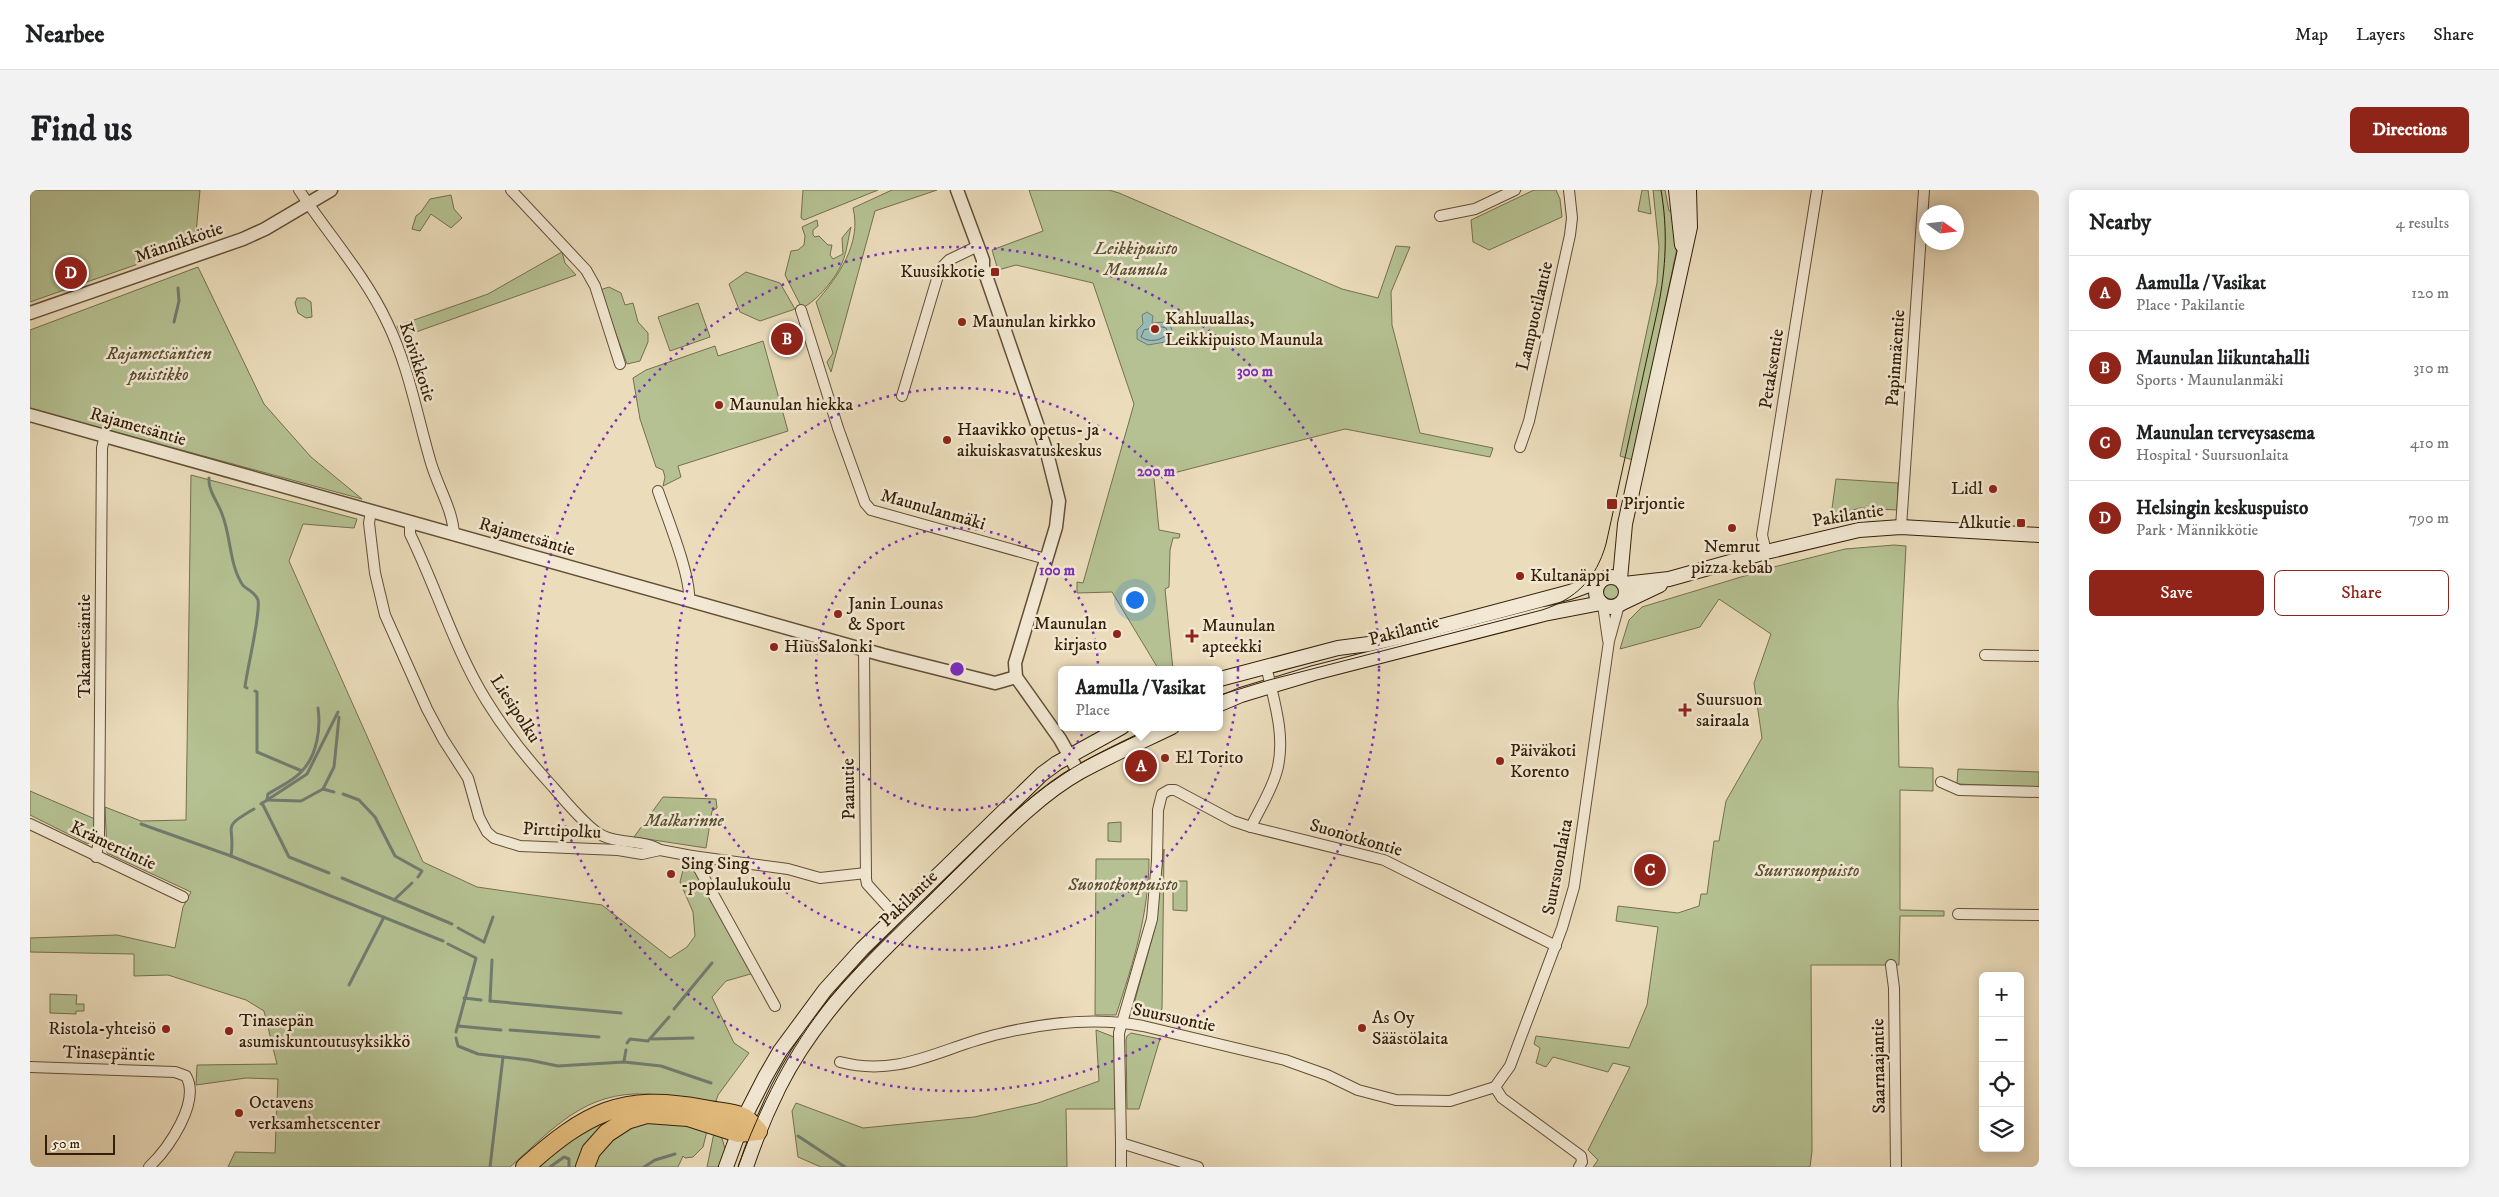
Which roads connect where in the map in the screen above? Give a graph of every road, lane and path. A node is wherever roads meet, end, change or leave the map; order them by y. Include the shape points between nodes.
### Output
1 (299, 190) edge
2 (331, 190) edge
3 (511, 190) edge
4 (949, 190) edge
5 (957, 190) edge
6 (1515, 190) edge
7 (1569, 190) edge
8 (1676, 190) edge
9 (1689, 190) edge
10 (1817, 190) edge
11 (1924, 190) edge
12 (308, 204) junction
13 (1440, 216) dead end
14 (975, 248) junction
15 (1683, 251) junction
16 (801, 310) dead end
17 (30, 313) edge
18 (620, 364) dead end
19 (902, 396) dead end
20 (30, 416) edge
21 (105, 435) junction
22 (1520, 447) dead end
23 (658, 491) dead end
24 (370, 512) junction
25 (410, 523) junction
26 (1625, 524) junction
27 (1901, 527) junction
28 (454, 535) junction
29 (2039, 535) edge
30 (1766, 552) junction
31 (1046, 559) junction
32 (1603, 579) junction
33 (1669, 580) junction
34 (1622, 582) junction
35 (689, 600) junction
36 (1602, 604) junction
37 (1619, 604) junction
38 (1609, 641) junction
39 (864, 650) junction
40 (1985, 655) dead end
41 (2039, 656) edge
42 (1266, 666) junction
43 (1016, 677) junction
44 (1223, 679) edge
45 (1271, 686) junction
46 (1223, 703) edge
47 (1115, 731) edge
48 (1164, 731) edge
49 (1070, 756) junction
50 (1079, 773) junction
51 (1941, 782) dead end
52 (2039, 792) edge
53 (30, 824) edge
54 (1251, 827) junction
55 (660, 850) junction
56 (692, 856) junction
57 (96, 857) junction
58 (866, 873) junction
59 (183, 897) dead end
60 (1958, 914) dead end
61 (2039, 915) edge
62 (896, 916) junction
63 (1556, 946) junction
64 (1891, 965) dead end
65 (775, 1006) dead end
66 (1122, 1023) junction
67 (840, 1062) dead end
68 (30, 1068) edge
69 (1495, 1087) junction
70 (741, 1125) junction
71 (758, 1131) junction
72 (1120, 1143) junction
73 (150, 1167) edge
74 (525, 1167) edge
75 (585, 1167) edge
76 (726, 1167) edge
77 (746, 1167) edge
78 (1121, 1167) edge
79 (1198, 1167) edge
80 (1579, 1167) edge
81 (1896, 1167) edge

1 - 12 street, Koivikkotie
2 - 12 street, Männikkötie
3 - 18 street via 586,270
4 - 14 street
5 - 14 street
6 - 13 street via 1475,209
7 - 22 street, Lampuotilantie via 1570,235 1529,420
8 - 15 main road
9 - 15 main road via 1690,227
10 - 30 street, Petaksentie via 1762,535
11 - 27 street, Papinmäentie
12 - 17 street, Männikkötie via 243,239
12 - 28 street, Koivikkotie via 372,295 394,338 403,359 437,484 454,522
14 - 19 street via 949,260 940,269
14 - 31 street via 1011,344 1058,491 1057,520
15 - 26 main road
16 - 31 street, Maunulanmäki via 838,428 865,503 871,510
20 - 21 street, Rajametsäntie
21 - 24 street, Rajametsäntie
21 - 57 street, Takametsäntie via 102,465 99,840
23 - 35 street via 685,572
24 - 25 street, Rajametsäntie
24 - 55 street, Pirttipolku via 375,573 385,615 427,709 468,778 486,832 494,838 520,846 642,854
25 - 28 street, Rajametsäntie
25 - 55 street, Liesipolku via 410,534 486,699 535,768 596,832
26 - 32 main road
26 - 34 main road
27 - 29 main road, Pakilantie
27 - 30 main road, Pakilantie via 1859,530
28 - 35 street, Rajametsäntie
30 - 33 main road, Pakilantie
31 - 43 street via 1015,663
32 - 34 main road via 1612,576
32 - 36 main road via 1596,592
32 - 42 main road, Pakilantie via 1570,592 1392,639 1338,648
33 - 34 main road, Pakilantie
33 - 37 main road, Pakilantie
34 - 37 main road via 1626,595
35 - 39 street, Rajametsäntie
36 - 37 main road via 1610,607
36 - 38 street, Suursuonlaita
36 - 45 main road, Pakilantie via 1544,614
37 - 38 street, Suursuonlaita
38 - 63 street, Suursuonlaita via 1579,863
39 - 43 street, Rajametsäntie via 995,683
39 - 58 street, Paanutie
40 - 41 street
42 - 44 main road, Pakilantie
42 - 45 street
43 - 49 street
45 - 46 main road, Pakilantie
45 - 54 street via 1280,730 1277,768
47 - 49 main road, Pakilantie
48 - 50 main road, Pakilantie
49 - 50 street
49 - 62 main road, Pakilantie via 1036,779
50 - 71 main road, Pakilantie via 1007,830 849,986 795,1060
51 - 52 street via 1959,790
53 - 57 street, Krämertintie
54 - 63 street, Suonotkontie via 1384,860
54 - 66 street, Suonotkontie via 1175,790 1162,794 1150,932
55 - 56 street, Pirttipolku
56 - 58 street, Pirttipolku via 788,869 820,878
56 - 65 street
57 - 59 street, Krämertintie
58 - 62 street, Paanutie via 867,884
60 - 61 street
62 - 70 main road, Pakilantie via 837,975 810,1008 780,1051
63 - 69 street, Suursuonlaita via 1510,1066
64 - 81 street, Saarnaajantie
66 - 67 street, Suursuontie via 1020,1029 958,1045 906,1064 882,1068
66 - 69 street, Suursuontie via 1285,1060 1358,1090 1396,1100 1450,1101
66 - 72 street via 1119,1033
68 - 73 street, Tinasepäntie via 175,1072 186,1076 190,1089 182,1121 172,1141
69 - 80 street via 1502,1098 1581,1156
70 - 71 highway
70 - 74 highway via 669,1104 644,1103 617,1108 594,1115 578,1125
70 - 75 highway via 657,1114 641,1116 627,1120 607,1133 591,1151
70 - 76 main road, Pakilantie
71 - 77 main road, Pakilantie
72 - 78 street
72 - 79 street

